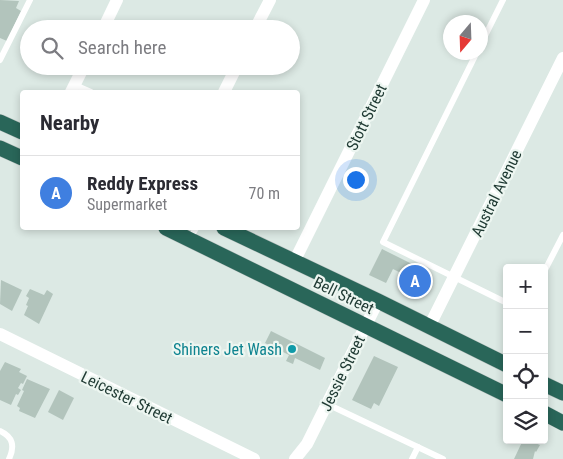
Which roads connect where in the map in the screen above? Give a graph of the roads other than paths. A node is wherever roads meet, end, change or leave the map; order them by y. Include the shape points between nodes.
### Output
1 (30, 0) edge
2 (117, 0) edge
3 (270, 0) edge
4 (424, 0) edge
5 (503, 0) edge
6 (107, 20) edge
7 (260, 20) edge
8 (488, 30) edge
9 (563, 58) edge
10 (0, 60) edge
11 (473, 60) edge
12 (80, 75) edge
13 (232, 75) edge
14 (73, 89) edge
15 (225, 90) edge
16 (0, 122) edge
17 (20, 131) edge
18 (0, 148) edge
19 (20, 157) edge
20 (177, 230) edge
21 (228, 230) edge
22 (193, 233) edge
23 (563, 235) edge
24 (294, 262) junction
25 (548, 264) edge
26 (454, 278) junction
27 (378, 301) junction
28 (503, 301) edge
29 (365, 325) junction
30 (430, 327) junction
31 (0, 334) edge
32 (503, 363) edge
33 (548, 386) edge
34 (503, 393) edge
35 (563, 393) edge
36 (327, 404) junction
37 (548, 416) edge
38 (563, 423) edge
39 (0, 431) edge
40 (307, 444) junction
41 (418, 447) junction
42 (9, 459) edge
43 (254, 459) edge
44 (295, 459) edge
45 (305, 459) edge
46 (412, 459) edge
47 (442, 459) edge

1 - 10 lane
2 - 6 street
3 - 7 street
4 - 24 street, Stott Street
5 - 8 lane
9 - 26 street, Austral Avenue
11 - 26 lane via 383,242
12 - 14 street
13 - 15 street
16 - 17 highway
18 - 19 highway
20 - 22 highway, Bell Street
21 - 24 highway, Bell Street
22 - 29 highway, Bell Street
23 - 25 lane
24 - 27 highway, Bell Street
26 - 28 lane
26 - 30 street, Austral Avenue
27 - 29 street, Jessie Street
27 - 30 highway, Bell Street
29 - 34 highway, Bell Street
29 - 36 street, Jessie Street
30 - 32 highway, Bell Street
31 - 43 street, Leicester Street
33 - 35 highway
36 - 40 street, Jessie Street
36 - 41 lane
37 - 38 highway
39 - 42 lane via 7,434 12,442
40 - 44 street, Jessie Street
40 - 45 street, Jessie Street
41 - 46 lane
41 - 47 lane

